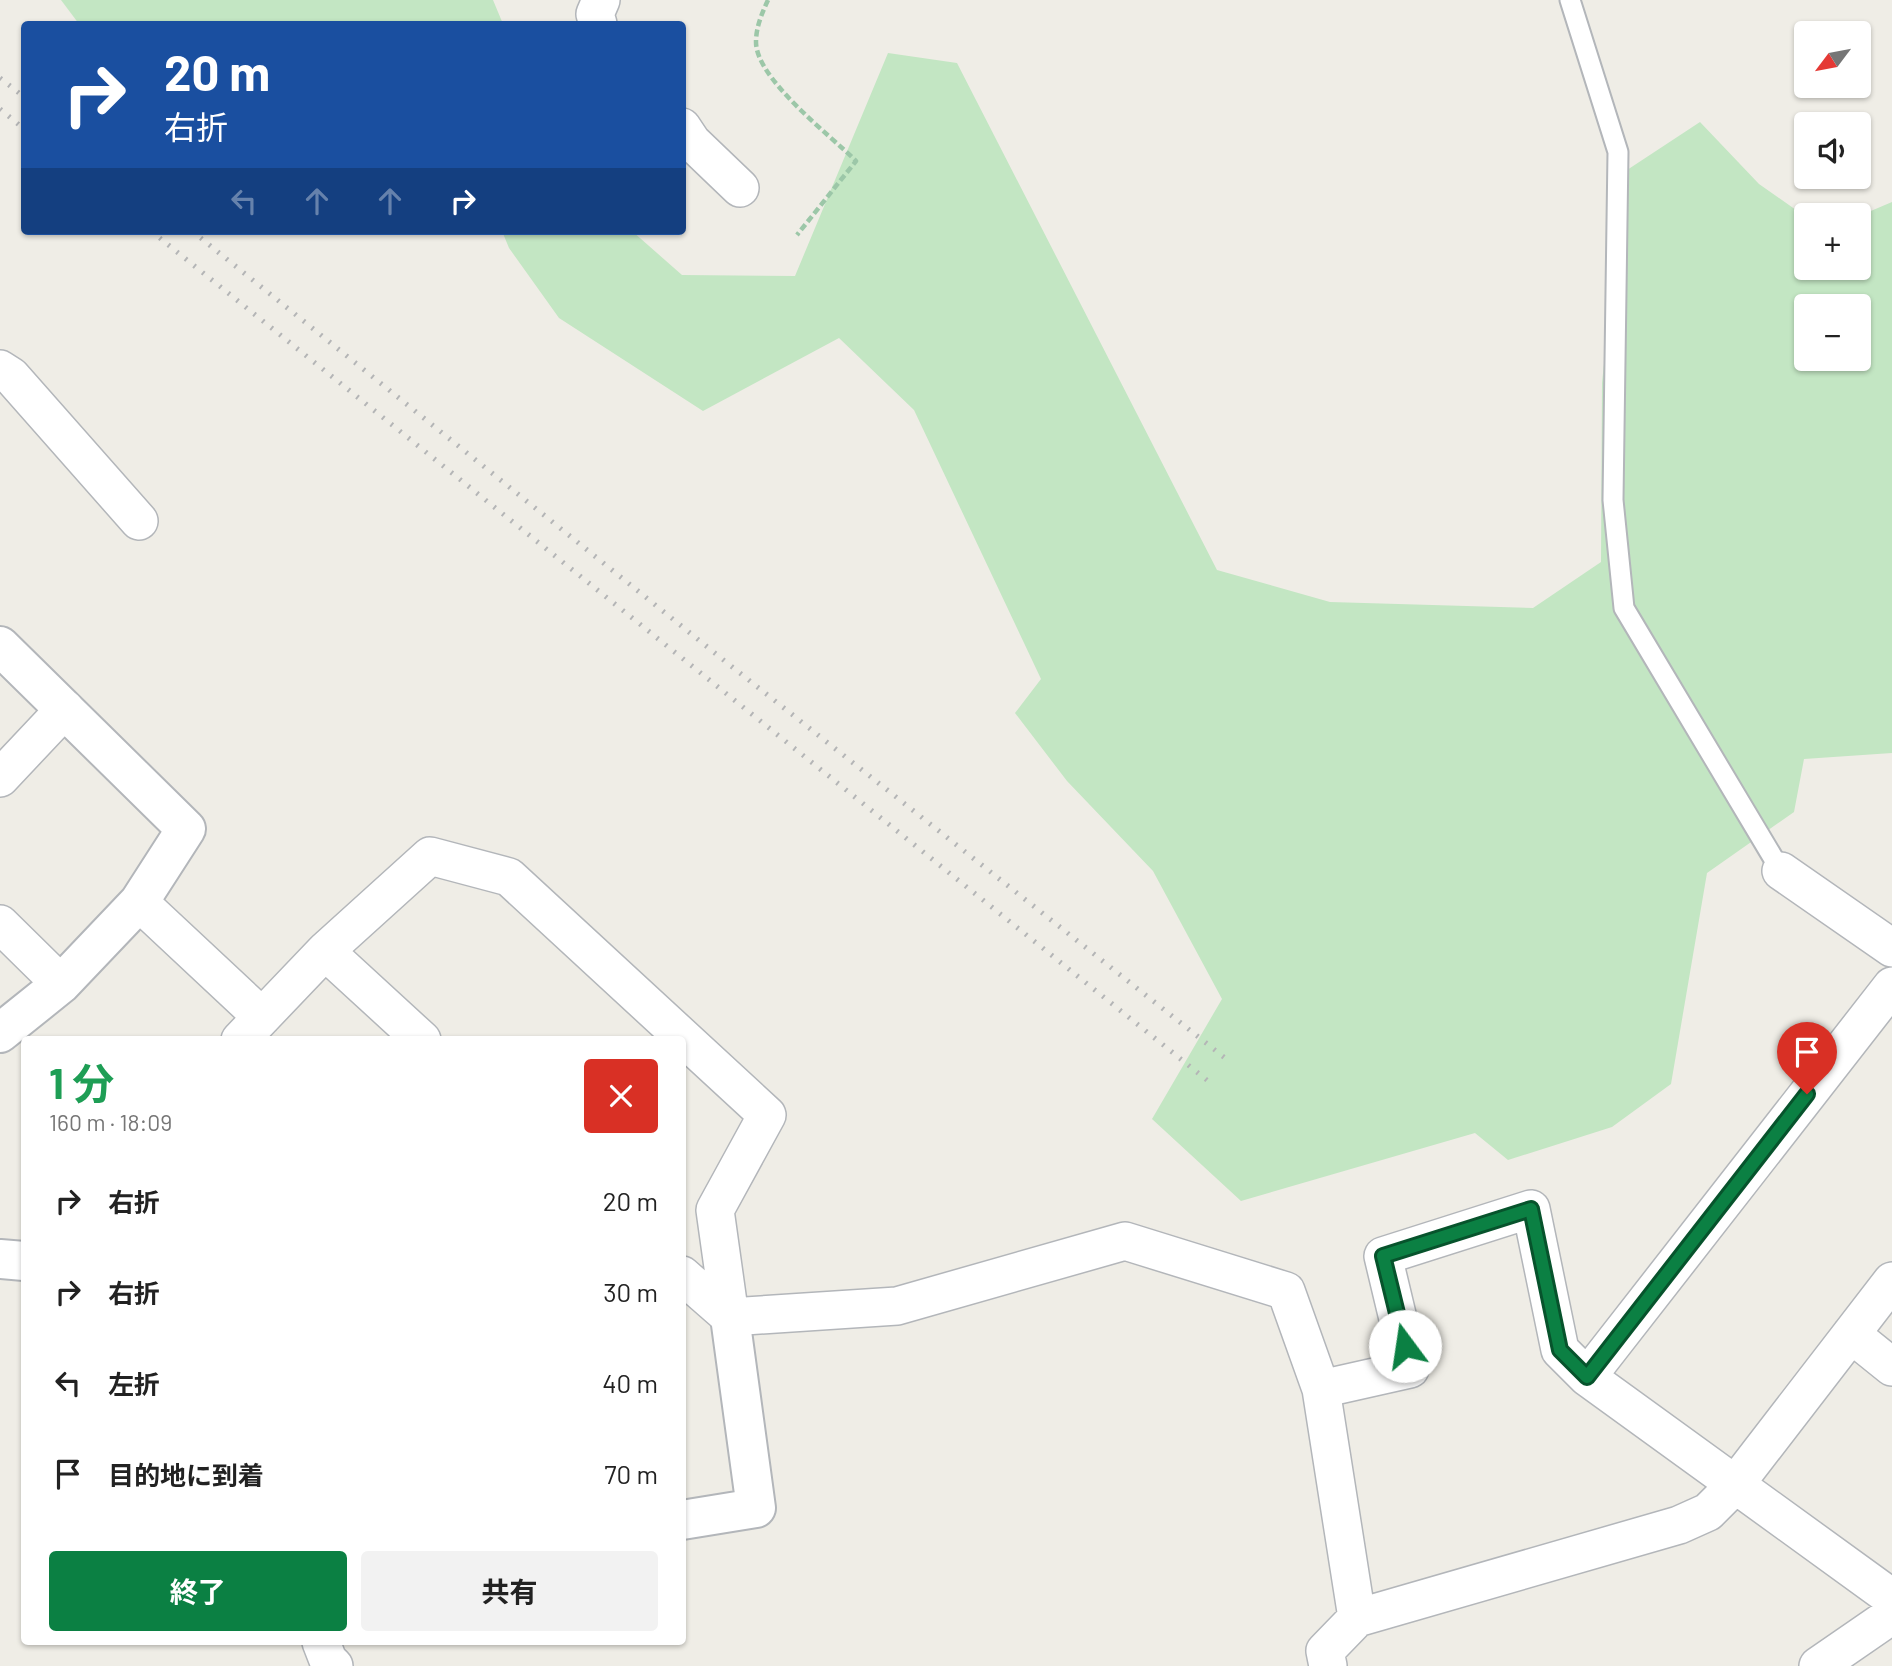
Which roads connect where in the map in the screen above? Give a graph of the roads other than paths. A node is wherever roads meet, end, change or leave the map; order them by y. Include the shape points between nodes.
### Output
1 (601, 0) edge
2 (1570, 0) edge
3 (597, 21) edge
4 (686, 133) edge
5 (740, 188) dead end
6 (0, 369) edge
7 (139, 521) dead end
8 (0, 646) edge
9 (65, 709) junction
10 (0, 778) edge
11 (1781, 871) joint
12 (139, 902) junction
13 (0, 924) edge
14 (1875, 926) edge
15 (1892, 948) edge
16 (325, 951) junction
17 (61, 984) junction
18 (1892, 986) edge
19 (251, 1028) edge
20 (0, 1033) edge
21 (418, 1036) edge
22 (681, 1036) edge
23 (686, 1040) edge
24 (0, 1259) edge
25 (21, 1261) edge
26 (686, 1278) edge
27 (1892, 1281) edge
28 (730, 1317) junction
29 (1851, 1335) junction
30 (1892, 1367) edge
31 (1587, 1377) junction
32 (1321, 1389) junction
33 (1734, 1486) junction
34 (686, 1519) edge
35 (1892, 1598) edge
36 (1892, 1615) edge
37 (1357, 1618) junction
38 (322, 1645) edge
39 (334, 1666) edge
40 (1328, 1666) edge
41 (1818, 1666) edge

1 - 3 street
2 - 11 lane via 1618,152 1613,500 1624,608
4 - 5 street
6 - 7 street
8 - 9 street
9 - 10 street
9 - 12 street via 186,829
11 - 14 street
12 - 17 street
12 - 19 street
13 - 17 street
14 - 15 street
16 - 19 street
16 - 21 street
16 - 22 street via 430,856 509,877
17 - 20 street
18 - 31 street
23 - 28 street via 767,1115 715,1210
24 - 25 street
26 - 28 street
27 - 29 street
28 - 32 street via 897,1306 1125,1241 1286,1291
28 - 34 street via 756,1508
29 - 30 street
29 - 33 street
31 - 32 street via 1560,1350 1531,1209 1383,1256 1410,1369
31 - 33 street
32 - 37 street
33 - 35 street
33 - 37 street via 1708,1512 1679,1525
36 - 41 street
37 - 40 street via 1325,1650
38 - 39 street

